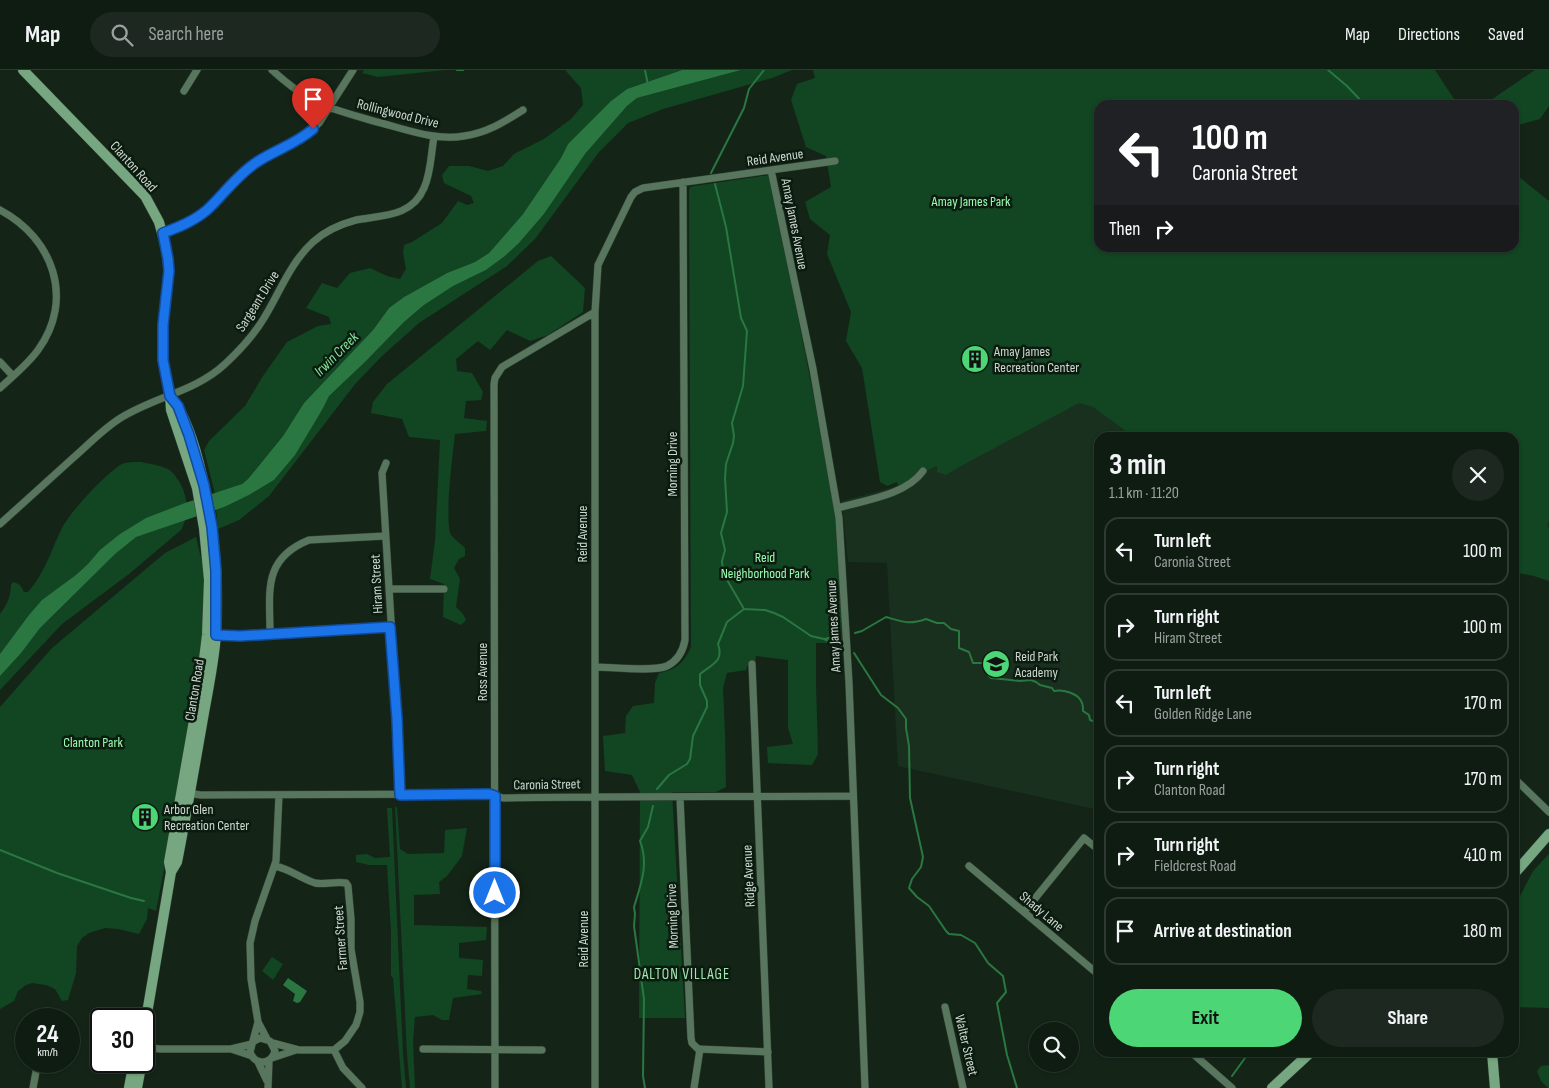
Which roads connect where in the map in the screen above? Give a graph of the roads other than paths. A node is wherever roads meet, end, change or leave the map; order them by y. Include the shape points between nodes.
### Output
1 (23, 70) edge
2 (197, 70) edge
3 (272, 70) edge
4 (353, 70) edge
5 (184, 91) dead end
6 (330, 108) junction
7 (524, 110) dead end
8 (434, 136) junction
9 (835, 161) dead end
10 (772, 170) junction
11 (683, 182) junction
12 (0, 210) edge
13 (163, 233) junction
14 (595, 312) junction
15 (0, 362) edge
16 (13, 376) junction
17 (0, 388) edge
18 (170, 396) junction
19 (386, 463) dead end
20 (923, 471) dead end
21 (838, 508) junction
22 (0, 524) edge
23 (385, 536) junction
24 (390, 589) junction
25 (444, 589) dead end
26 (390, 627) junction
27 (270, 633) junction
28 (211, 635) junction
29 (752, 664) dead end
30 (595, 667) junction
31 (1519, 783) edge
32 (186, 793) junction
33 (279, 795) junction
34 (400, 795) junction
35 (495, 796) junction
36 (595, 796) junction
37 (853, 796) junction
38 (757, 797) junction
39 (680, 798) junction
40 (1549, 812) edge
41 (1549, 834) edge
42 (1094, 846) edge
43 (275, 866) junction
44 (969, 866) dead end
45 (1519, 868) edge
46 (1024, 912) junction
47 (1094, 971) edge
48 (946, 1007) dead end
49 (148, 1008) edge
50 (258, 1022) junction
51 (270, 1041) junction
52 (253, 1043) junction
53 (155, 1048) edge
54 (231, 1049) junction
55 (495, 1049) junction
56 (700, 1049) junction
57 (296, 1050) junction
58 (334, 1050) junction
59 (423, 1050) dead end
60 (542, 1050) dead end
61 (768, 1052) junction
62 (252, 1056) junction
63 (1197, 1057) edge
64 (1306, 1057) edge
65 (1492, 1057) edge
66 (271, 1059) junction
67 (258, 1062) junction
68 (36, 1073) edge
69 (132, 1073) edge
70 (140, 1073) edge
71 (267, 1085) edge
72 (33, 1088) edge
73 (129, 1088) edge
74 (137, 1088) edge
75 (362, 1088) edge
76 (495, 1088) edge
77 (595, 1088) edge
78 (694, 1088) edge
79 (769, 1088) edge
80 (865, 1088) edge
81 (963, 1088) edge
82 (1232, 1088) edge
83 (1272, 1088) edge
84 (1495, 1088) edge

1 - 13 main road, Clanton Road via 145,196
2 - 5 street
3 - 6 street, Rollingwood Drive via 302,94
4 - 6 street
6 - 8 street, Rollingwood Drive
6 - 13 street via 306,135 243,172 207,210
7 - 8 street, Rollingwood Drive via 499,126 478,134
8 - 18 street, Sargeant Drive via 427,182 410,207 338,226 315,241 295,262 265,317 239,351 198,384
9 - 10 street, Reid Avenue
10 - 11 street, Reid Avenue
10 - 21 street, Amay James Avenue
11 - 14 street, Reid Avenue via 643,188 631,197 598,265
11 - 30 street, Morning Drive via 685,640 682,652 665,667
12 - 16 street via 26,227 40,244 54,274 56,293 53,318 46,337 31,359
13 - 18 main road, Clanton Road via 169,271 163,360
14 - 30 street, Reid Avenue
14 - 35 street, Ross Avenue via 509,362 495,378
15 - 16 street
16 - 17 street
18 - 22 street, Sargeant Drive via 135,409 107,428
18 - 28 main road, Clanton Road via 171,410 200,487 216,571
19 - 23 street, Hiram Street via 382,473
20 - 21 street via 905,488
21 - 37 street, Amay James Avenue
23 - 24 street, Hiram Street
23 - 27 street via 309,540 287,553 271,577
24 - 25 street
24 - 26 street, Hiram Street
26 - 27 street
26 - 34 street, Hiram Street
27 - 28 street
28 - 32 main road, Clanton Road via 211,670
29 - 38 street, Ridge Avenue
30 - 36 street, Reid Avenue
31 - 40 street
32 - 33 street, Caronia Street
32 - 49 main road, Clanton Road via 177,862 171,872
33 - 34 street, Caronia Street
33 - 43 street
34 - 35 street, Caronia Street
35 - 36 street, Caronia Street
35 - 55 street, Ross Avenue
36 - 39 street, Caronia Street
36 - 77 street, Reid Avenue
37 - 38 street, Caronia Street
37 - 80 street, Amay James Avenue
38 - 39 street, Caronia Street
38 - 61 street, Ridge Avenue
39 - 56 street, Morning Drive via 690,1038
41 - 45 main road
42 - 46 street via 1084,838
43 - 50 street via 250,943 251,979
43 - 58 street, Farmer Street via 319,884 342,882 348,886 351,949 360,1012 356,1025
44 - 46 street, Shady Lane
46 - 47 street, Shady Lane
48 - 81 street, Walter Street
50 - 51 street
50 - 52 street
51 - 52 street via 260,1038
51 - 57 street
51 - 66 street via 275,1051
52 - 54 street
52 - 62 street via 250,1048
53 - 54 street
54 - 62 street
55 - 59 street
55 - 60 street
55 - 76 street, Ross Avenue
56 - 61 street
56 - 78 street
57 - 58 street
57 - 66 street
58 - 75 street via 343,1068
61 - 79 street, Ridge Avenue
62 - 67 street
63 - 82 street
64 - 83 main road
65 - 84 main road
66 - 67 street
66 - 71 street
67 - 71 street
68 - 72 street
69 - 73 main road
70 - 74 main road

